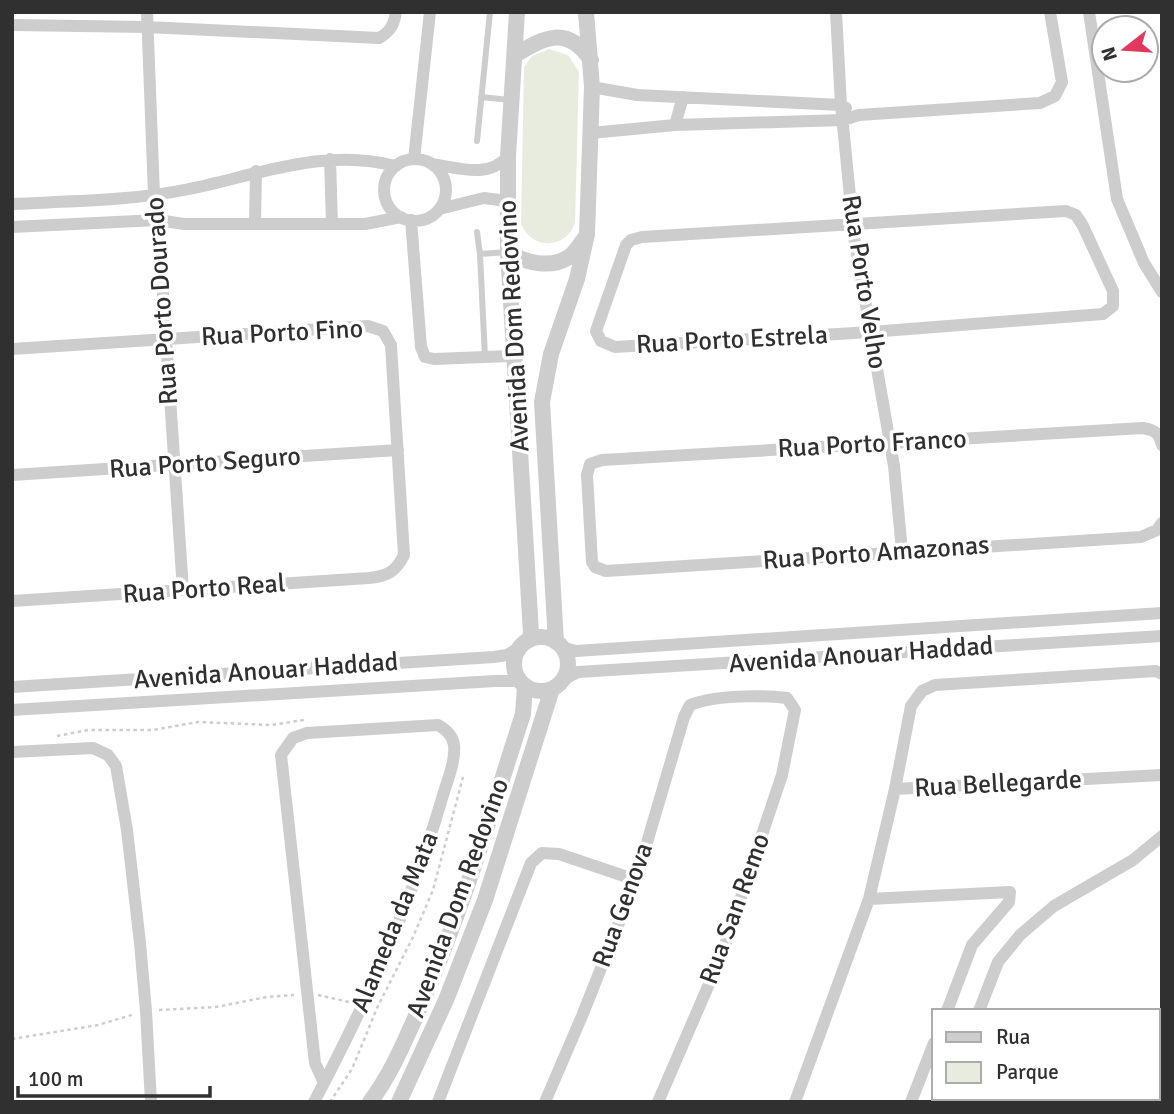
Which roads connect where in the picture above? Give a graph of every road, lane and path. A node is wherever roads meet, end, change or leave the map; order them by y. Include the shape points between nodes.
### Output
1 (147, 12) edge
2 (396, 12) edge
3 (430, 12) edge
4 (490, 12) edge
5 (517, 12) edge
6 (586, 12) edge
7 (836, 12) edge
8 (1050, 12) edge
9 (1089, 12) edge
10 (12, 25) edge
11 (147, 27) junction
12 (515, 55) junction
13 (592, 62) junction
14 (593, 87) junction
15 (481, 97) junction
16 (683, 97) junction
17 (512, 100) junction
18 (841, 105) junction
19 (859, 115) junction
20 (843, 120) junction
21 (675, 125) junction
22 (592, 133) junction
23 (477, 141) dead end
24 (508, 156) junction
25 (330, 159) junction
26 (414, 159) junction
27 (432, 164) junction
28 (396, 166) junction
29 (256, 171) junction
30 (154, 195) junction
31 (507, 201) junction
32 (12, 204) edge
33 (439, 209) junction
34 (406, 219) junction
35 (158, 220) junction
36 (255, 223) junction
37 (332, 224) junction
38 (852, 224) junction
39 (12, 228) edge
40 (477, 232) dead end
41 (587, 234) junction
42 (508, 252) junction
43 (480, 254) junction
44 (1162, 292) edge
45 (871, 332) junction
46 (166, 339) junction
47 (12, 349) edge
48 (513, 356) junction
49 (485, 357) junction
50 (890, 443) junction
51 (1162, 445) edge
52 (398, 450) junction
53 (174, 466) junction
54 (12, 475) edge
55 (1160, 527) edge
56 (902, 551) junction
57 (595, 567) joint
58 (183, 590) junction
59 (12, 601) edge
60 (1162, 613) edge
61 (1162, 636) edge
62 (524, 644) junction
63 (559, 645) junction
64 (1162, 674) edge
65 (522, 684) junction
66 (557, 685) junction
67 (12, 687) edge
68 (12, 710) edge
69 (795, 710) joint
70 (314, 719) dead end
71 (50, 738) dead end
72 (12, 752) edge
73 (465, 767) dead end
74 (1162, 775) edge
75 (895, 789) junction
76 (1162, 836) edge
77 (636, 880) junction
78 (869, 899) junction
79 (307, 994) junction
80 (363, 1005) junction
81 (948, 1009) edge
82 (980, 1009) edge
83 (146, 1011) junction
84 (12, 1039) edge
85 (932, 1048) edge
86 (324, 1083) junction
87 (151, 1102) edge
88 (314, 1102) edge
89 (330, 1102) edge
90 (370, 1102) edge
91 (399, 1102) edge
92 (438, 1102) edge
93 (545, 1102) edge
94 (658, 1102) edge
95 (795, 1102) edge
96 (912, 1102) edge

1 - 11 street, Rua Porto Dourado
2 - 11 street via 389,33 379,38
3 - 26 street
4 - 15 lane
5 - 12 street, Avenida Dom Redovino
6 - 13 street, Avenida Dom Redovino
7 - 18 street, Rua Porto Velho
8 - 19 street via 1062,82 1055,96 1040,103
9 - 44 street via 1117,199
10 - 11 street
11 - 30 street, Rua Porto Dourado
12 - 13 street via 539,41 563,38 580,44
12 - 17 street, Avenida Dom Redovino
13 - 14 street, Avenida Dom Redovino
14 - 16 street
14 - 22 street, Avenida Dom Redovino
15 - 17 lane
15 - 23 lane
16 - 18 street
16 - 21 street
17 - 24 street, Avenida Dom Redovino
18 - 19 street
18 - 20 street, Rua Porto Velho
19 - 20 street
20 - 21 street
20 - 38 street, Rua Porto Velho
21 - 22 street
22 - 41 street, Avenida Dom Redovino
24 - 27 street via 500,166 485,170
24 - 31 street, Avenida Dom Redovino
25 - 28 street via 372,159
25 - 29 street
25 - 37 street
26 - 27 street
26 - 28 street
27 - 33 street via 446,189
28 - 34 street via 384,191 392,211
29 - 30 street
29 - 36 street
30 - 32 street
30 - 35 street, Rua Porto Dourado
31 - 33 street via 484,198
31 - 42 street, Avenida Dom Redovino
33 - 34 street via 421,220
34 - 37 street
34 - 49 street via 425,357
35 - 36 street
35 - 39 street
35 - 46 street, Rua Porto Dourado
36 - 37 street
38 - 45 street, Rua Porto Velho
38 - 45 street, Rua Porto Estrela via 1066,211 1076,215 1113,291 1113,306 1103,314
38 - 45 street, Rua Porto Estrela via 631,240 596,331 601,341 615,347
40 - 43 lane
41 - 42 street via 570,257 556,262 540,264
41 - 63 street, Avenida Dom Redovino via 551,354 542,402
42 - 43 lane
42 - 48 street, Avenida Dom Redovino
43 - 49 lane
45 - 50 street, Rua Porto Velho
46 - 47 street, Rua Porto Fino
46 - 52 street, Rua Porto Fino via 368,326 383,331 391,345
46 - 53 street, Rua Porto Dourado
48 - 49 street
48 - 62 street, Avenida Dom Redovino via 531,633
50 - 51 street, Rua Porto Franco via 1143,428 1154,430
50 - 56 street, Rua Porto Velho
50 - 57 street, Rua Porto Franco via 590,464 587,475
52 - 53 street, Rua Porto Seguro
52 - 58 street, Rua Porto Real via 404,555 386,576
53 - 54 street, Rua Porto Seguro
53 - 58 street, Rua Porto Dourado
55 - 56 street, Rua Porto Amazonas via 1141,537
56 - 57 street, Rua Porto Amazonas via 606,571
58 - 59 street, Rua Porto Real
60 - 63 street, Avenida Anouar Haddad via 576,651
61 - 66 street, Avenida Anouar Haddad via 578,672
62 - 63 street via 543,637
62 - 65 street, Avenida Dom Redovino via 515,655 514,668
62 - 67 street, Avenida Anouar Haddad via 508,655 494,657
63 - 66 street, Avenida Dom Redovino via 567,667
64 - 75 street, Rua Bellegarde via 935,685 922,691 911,706
65 - 66 street via 538,691
65 - 68 street, Avenida Anouar Haddad via 495,681
65 - 90 street, Avenida Dom Redovino via 523,714 446,944 406,1038
66 - 91 street, Avenida Dom Redovino via 480,913
69 - 77 street, Rua Genova via 787,698 774,696 703,700 690,705
69 - 94 street, Rua San Remo via 782,775 722,954
70 - 71 path via 271,725 198,722 153,730 88,730
72 - 83 street via 93,748 107,755 118,773
73 - 89 path via 433,890 352,1069
74 - 75 street, Rua Bellegarde
75 - 78 street
76 - 82 street via 1133,860 1054,906 1020,935 998,962
77 - 92 street via 559,854 542,853 531,863
77 - 93 street, Rua Genova
78 - 81 street via 1010,892 1009,902 972,945
78 - 95 street
79 - 80 path
79 - 80 street, Alameda da Mata via 281,755 299,734 433,724 452,737 455,748 403,913
79 - 83 path
79 - 86 street via 315,1063
80 - 86 street, Alameda da Mata
83 - 84 path via 99,1025
83 - 87 street
85 - 96 street
86 - 88 street, Alameda da Mata

